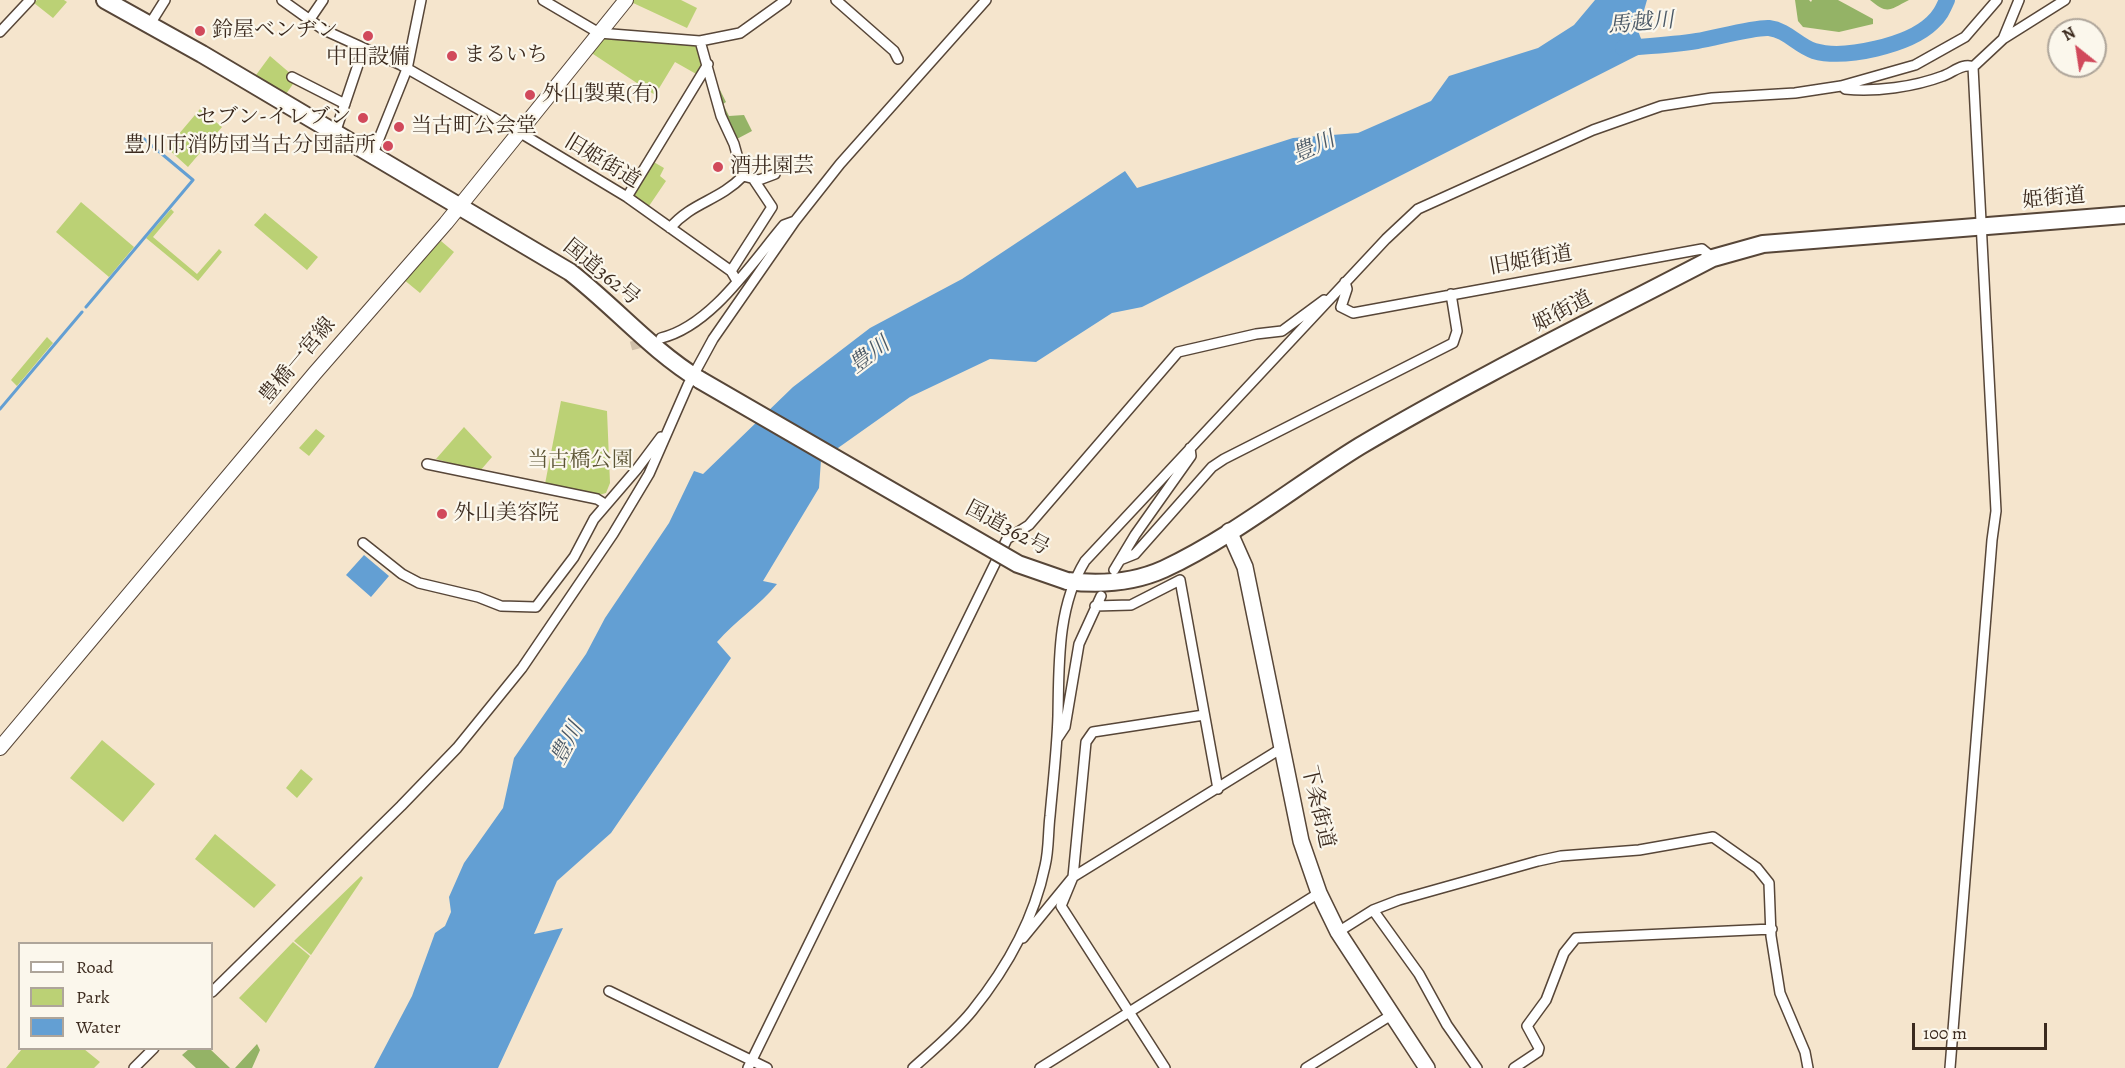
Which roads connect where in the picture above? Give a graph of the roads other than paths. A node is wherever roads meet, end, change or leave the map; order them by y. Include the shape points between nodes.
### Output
1 (30, 0) edge
2 (105, 0) edge
3 (152, 0) edge
4 (165, 0) edge
5 (282, 0) edge
6 (323, 0) edge
7 (421, 0) edge
8 (543, 0) edge
9 (626, 0) edge
10 (786, 0) edge
11 (836, 0) edge
12 (986, 0) edge
13 (1997, 0) edge
14 (2019, 0) edge
15 (2065, 0) edge
16 (159, 10) junction
17 (310, 19) junction
18 (150, 24) junction
19 (0, 32) edge
20 (599, 33) junction
21 (2003, 39) junction
22 (700, 41) junction
23 (363, 50) junction
24 (898, 59) dead end
25 (708, 64) junction
26 (1973, 67) junction
27 (407, 69) junction
28 (292, 77) dead end
29 (1841, 86) junction
30 (345, 104) junction
31 (517, 132) junction
32 (335, 133) junction
33 (372, 156) junction
34 (775, 174) dead end
35 (743, 176) junction
36 (754, 180) junction
37 (627, 197) junction
38 (459, 208) junction
39 (2125, 215) edge
40 (795, 222) junction
41 (670, 228) junction
42 (1980, 228) junction
43 (1713, 258) junction
44 (731, 271) junction
45 (737, 281) junction
46 (1345, 282) junction
47 (1451, 294) junction
48 (1331, 297) junction
49 (661, 338) tunnel mouth
50 (697, 378) junction
51 (671, 423) junction
52 (1190, 448) junction
53 (428, 464) dead end
54 (605, 504) junction
55 (1229, 531) junction
56 (363, 543) dead end
57 (1120, 560) junction
58 (1114, 570) dead end
59 (1070, 581) junction
60 (1101, 596) dead end
61 (1095, 606) junction
62 (1204, 715) junction
63 (1057, 739) junction
64 (0, 748) edge
65 (1282, 748) junction
66 (1218, 789) junction
67 (1073, 877) junction
68 (1319, 893) junction
69 (1373, 910) junction
70 (1772, 929) junction
71 (1338, 932) junction
72 (1017, 945) junction
73 (213, 991) edge
74 (609, 991) dead end
75 (1130, 1013) junction
76 (1393, 1014) junction
77 (152, 1050) edge
78 (750, 1064) edge
79 (134, 1068) edge
80 (767, 1068) edge
81 (914, 1068) edge
82 (1040, 1068) edge
83 (1165, 1068) edge
84 (1306, 1068) edge
85 (1427, 1068) edge
86 (1477, 1068) edge
87 (1514, 1068) edge
88 (1808, 1068) edge
89 (1950, 1068) edge

1 - 19 street
2 - 18 highway, 国道362号
3 - 16 street
4 - 16 street
5 - 17 street, 旧姫街道
6 - 17 street
7 - 27 street
8 - 20 street
9 - 20 main road, 豊橋一宮線
10 - 22 street via 740,33
11 - 24 street via 894,51
12 - 40 street
13 - 29 street via 1965,37 1942,52 1894,72
14 - 21 street
15 - 21 street
16 - 18 street
17 - 23 street, 旧姫街道
18 - 32 highway, 国道362号
20 - 22 street
20 - 31 main road, 豊橋一宮線
21 - 26 street
22 - 25 street
23 - 27 street, 旧姫街道
23 - 30 street
25 - 35 street via 721,116
25 - 37 street
26 - 29 street via 1965,66 1911,85 1865,89
26 - 42 street
27 - 31 street, 旧姫街道
27 - 33 street
28 - 30 street
29 - 46 street via 1680,101 1593,130 1418,209
30 - 32 street
31 - 37 street, 旧姫街道
31 - 38 main road, 豊橋一宮線
32 - 33 highway, 国道362号
33 - 38 highway, 国道362号
34 - 36 street
35 - 36 street
35 - 41 street via 730,190 684,212
36 - 44 street via 772,207
37 - 41 street, 旧姫街道
38 - 50 highway, 国道362号 via 570,272 647,342
38 - 64 main road, 豊橋一宮線
39 - 42 highway, 姫街道
40 - 45 street via 784,225
40 - 50 street via 713,339
41 - 44 street, 旧姫街道
42 - 43 highway, 姫街道 via 1763,244
42 - 89 street via 1996,511
43 - 47 street, 旧姫街道 via 1702,249
43 - 55 highway, 姫街道 via 1361,446
44 - 45 street, 旧姫街道
45 - 49 street via 698,321 675,335
46 - 47 street, 旧姫街道 via 1347,289 1341,307 1353,313
46 - 48 street
47 - 57 street via 1457,331 1453,343 1224,459 1212,467 1135,554
48 - 52 street
48 - 78 street via 1314,305 1282,331 1178,352 1029,525 1007,539
50 - 51 street
50 - 59 highway, 国道362号, bridge via 1018,564
51 - 54 street
51 - 73 street via 649,474 614,534 553,625 478,722 401,806
52 - 57 street via 1191,456
52 - 59 street
53 - 54 street via 597,499
54 - 56 street via 574,557 536,608 501,606 419,583
55 - 59 highway, 姫街道 via 1164,569 1114,583
55 - 65 main road, 下条街道 via 1245,567
57 - 58 street
59 - 63 street via 1059,651
60 - 61 street
61 - 62 street via 1131,605 1180,580
61 - 63 street via 1079,644 1065,728
62 - 66 street
62 - 67 street via 1093,732 1086,742
63 - 72 street via 1045,866
65 - 66 street
65 - 68 main road, 下条街道 via 1301,841
66 - 67 street
67 - 72 street
67 - 75 street via 1061,906
68 - 71 main road, 下条街道
68 - 75 street
69 - 70 street via 1561,856 1639,850 1713,837 1764,874 1769,883
69 - 71 street
69 - 86 street via 1419,974
70 - 87 street via 1576,938 1564,953 1546,1000 1527,1026 1538,1052
70 - 88 street via 1780,993 1806,1052
71 - 76 main road, 下条街道
72 - 81 street via 971,1013
74 - 78 street
75 - 82 street
75 - 83 street
76 - 84 street
76 - 85 main road, 下条街道
77 - 79 street
78 - 80 street

